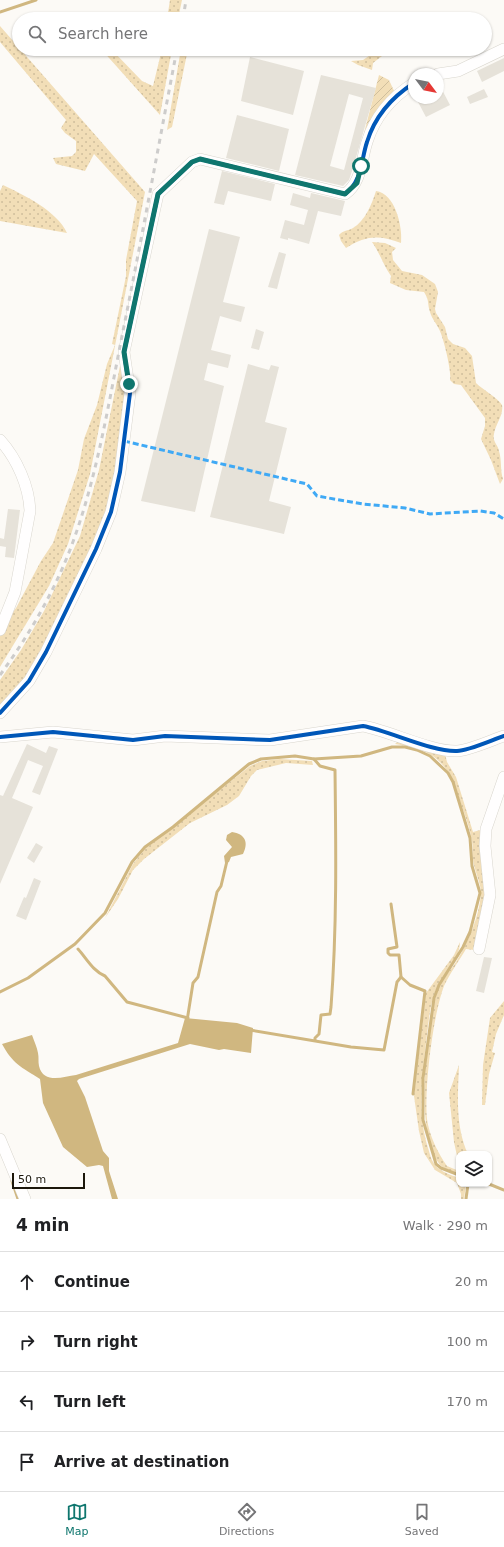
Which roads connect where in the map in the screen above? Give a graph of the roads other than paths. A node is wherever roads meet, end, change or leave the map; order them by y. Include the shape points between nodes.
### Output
1 (504, 49) edge
2 (492, 55) edge
3 (489, 56) edge
4 (444, 73) edge
5 (408, 87) edge
6 (0, 440) edge
7 (0, 630) edge
8 (0, 713) edge
9 (0, 736) edge
10 (504, 736) edge
11 (504, 777) edge
12 (478, 949) dead end
13 (0, 1139) edge
14 (25, 1199) edge

1 - 2 street
3 - 4 street via 458,71
5 - 8 street via 396,95 385,108 367,142 357,183 345,194 200,159 192,162 158,194 124,352 130,393 120,472 111,512 46,652 29,681
6 - 7 street via 18,468 30,498 30,511 14,592
9 - 10 street via 53,732 133,740 165,736 270,740 363,726 440,749 457,751
11 - 12 street via 486,829 485,846 490,895
13 - 14 street

